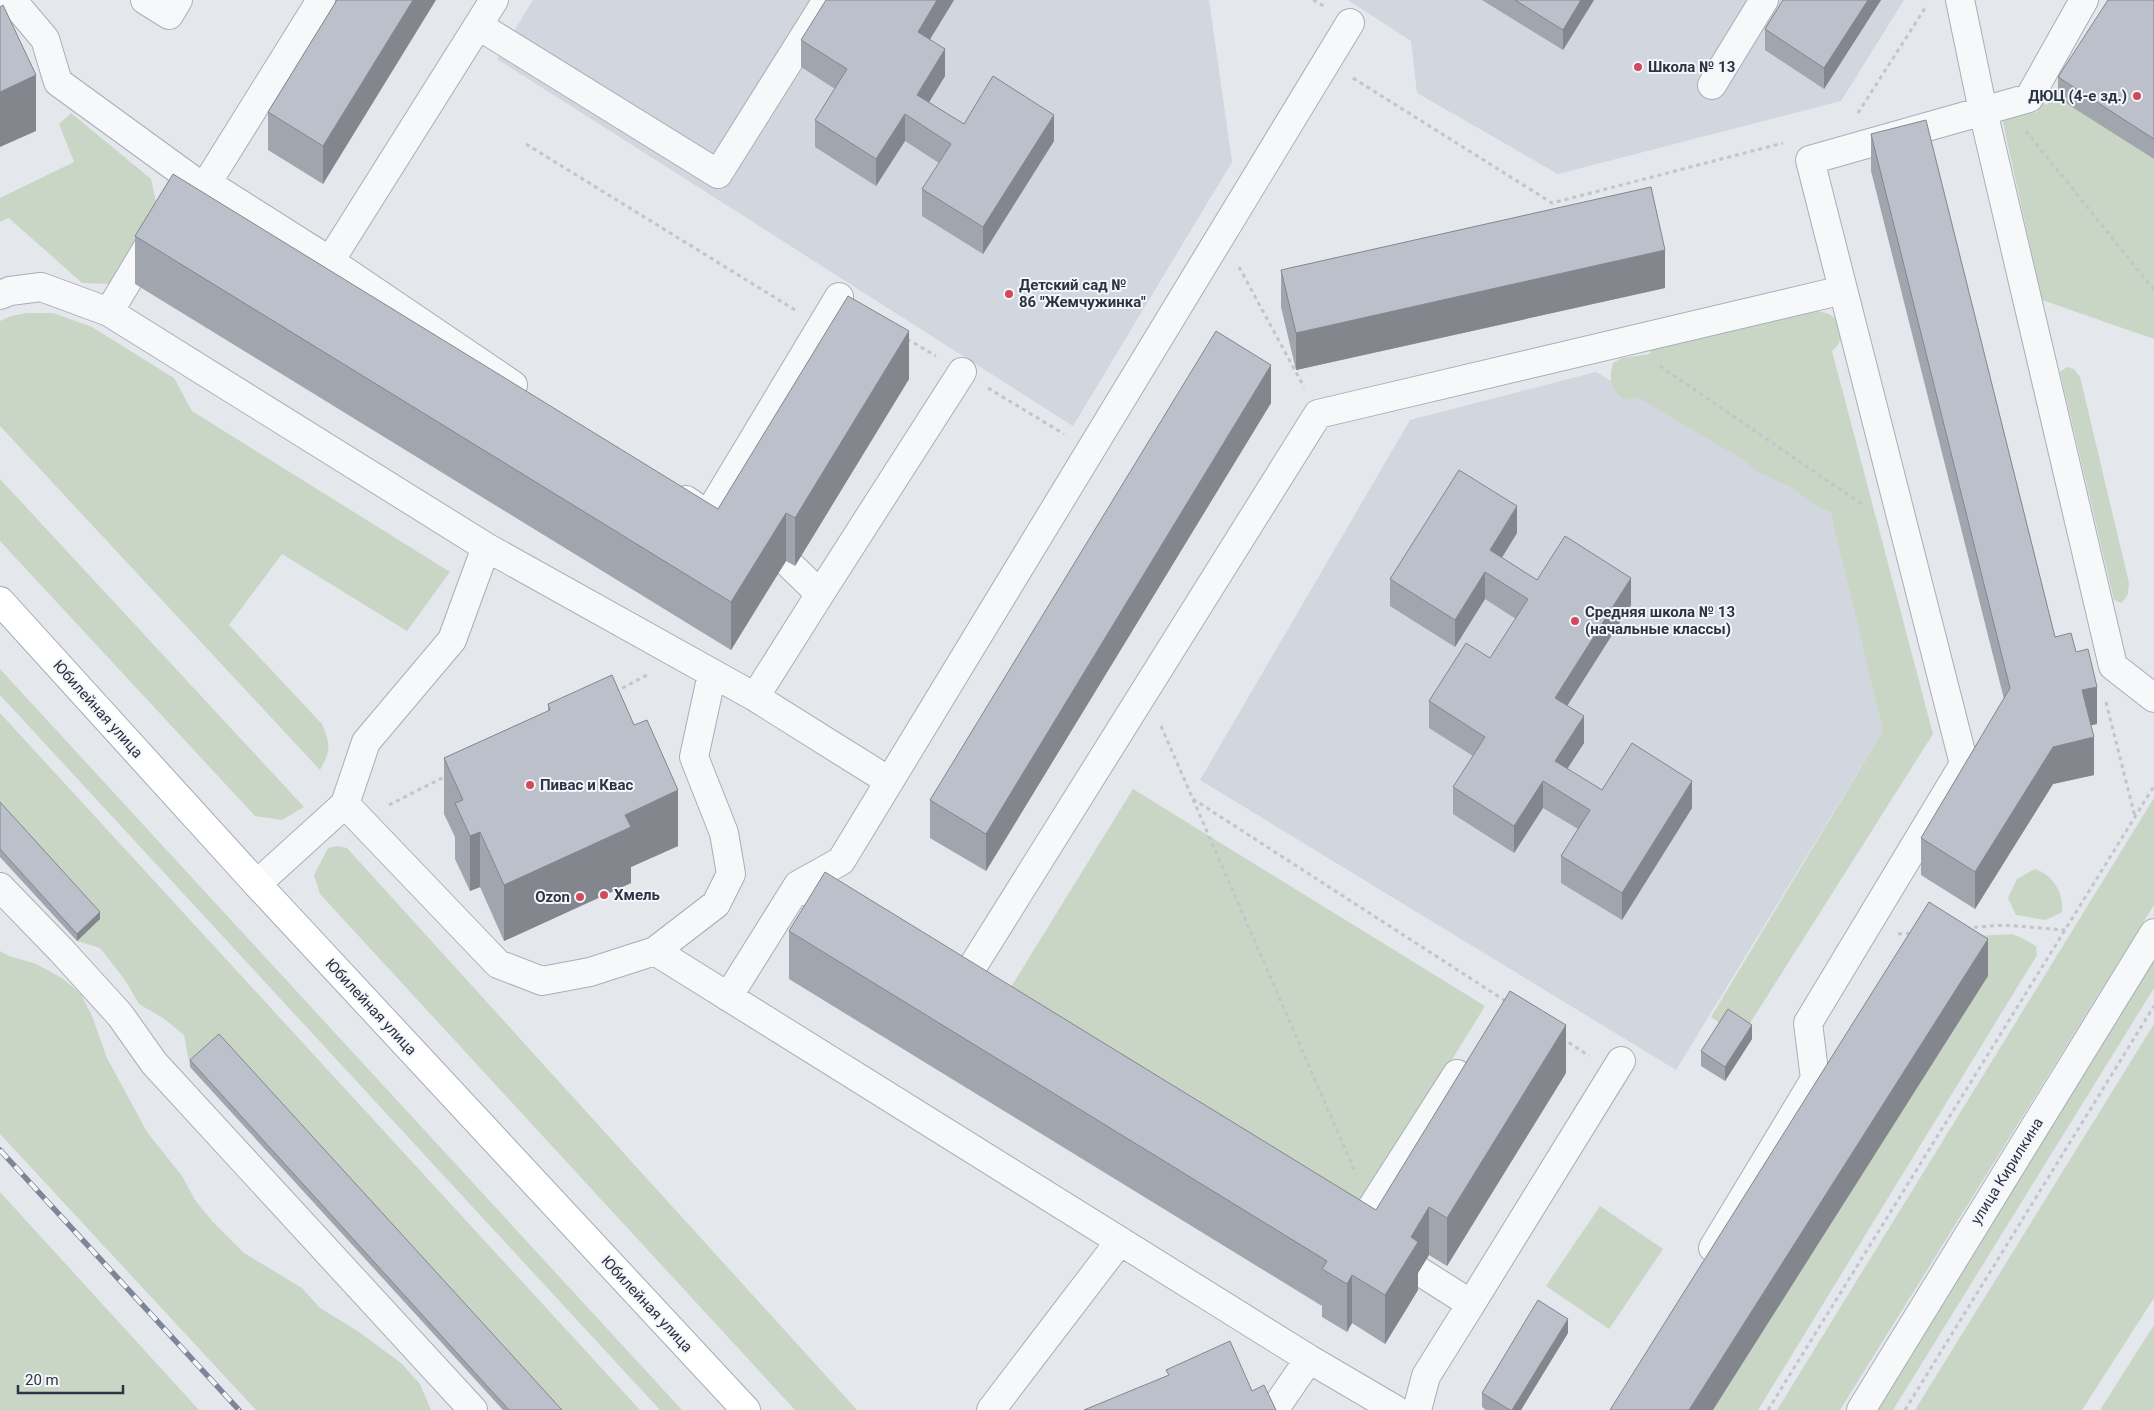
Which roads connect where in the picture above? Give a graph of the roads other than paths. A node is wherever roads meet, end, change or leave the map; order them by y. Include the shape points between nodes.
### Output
1 (12, 0) edge
2 (145, 0) edge
3 (178, 0) edge
4 (321, 0) edge
5 (494, 0) edge
6 (827, 0) edge
7 (1764, 0) edge
8 (1960, 0) edge
9 (2084, 0) edge
10 (1350, 22) dead end
11 (479, 26) junction
12 (1712, 85) dead end
13 (1994, 108) junction
14 (204, 184) junction
15 (330, 261) junction
16 (1843, 290) junction
17 (0, 295) edge
18 (838, 297) dead end
19 (109, 312) junction
20 (962, 372) dead end
21 (534, 400) edge
22 (666, 487) edge
23 (486, 546) junction
24 (786, 561) edge
25 (820, 594) junction
26 (0, 601) edge
27 (712, 674) junction
28 (755, 697) junction
29 (2154, 698) edge
30 (889, 781) junction
31 (352, 812) junction
32 (257, 884) junction
33 (798, 885) junction
34 (0, 887) edge
35 (831, 905) edge
36 (2154, 932) edge
37 (655, 951) junction
38 (936, 970) edge
39 (960, 985) junction
40 (728, 997) junction
41 (986, 1000) edge
42 (1617, 1067) road end
43 (1457, 1074) edge
44 (1324, 1208) edge
45 (1120, 1241) junction
46 (1702, 1266) edge
47 (1419, 1271) edge
48 (1471, 1304) junction
49 (1309, 1359) junction
50 (473, 1410) edge
51 (746, 1410) edge
52 (991, 1410) edge
53 (1274, 1410) edge
54 (1396, 1410) edge
55 (1417, 1410) edge
56 (1861, 1410) edge

1 - 14 street via 45,39 58,82
2 - 3 street via 169,15
4 - 14 street
5 - 11 street
6 - 11 street via 718,174
7 - 12 street
8 - 13 street
9 - 13 street via 2029,98
10 - 30 street
11 - 15 street
13 - 16 street via 1810,160
13 - 29 street via 2113,666
14 - 15 street
14 - 19 street via 176,200
15 - 21 street
16 - 39 street via 1318,414
16 - 46 street via 1964,764 1808,1023 1815,1079
17 - 19 street via 10,290 41,287
18 - 22 street via 718,520
19 - 23 street
20 - 25 street
23 - 27 street
23 - 31 street via 452,640 366,742
24 - 25 street
25 - 28 street
26 - 32 main road, Юбилейная улица
27 - 28 street
27 - 37 street via 694,757 724,833 730,874 716,904
28 - 30 street
30 - 33 street via 841,861
31 - 32 street
31 - 37 street via 498,964 542,981 590,972
32 - 51 main road, Юбилейная улица
33 - 35 street
33 - 40 street
34 - 50 street via 120,1015 154,1063
36 - 56 street, улица Кирилкина
37 - 40 street
38 - 39 street
39 - 41 street
40 - 45 street
42 - 48 street
43 - 44 street via 1369,1227
45 - 49 street
45 - 52 street
47 - 48 street
48 - 55 street via 1426,1376
49 - 53 street
49 - 54 street

